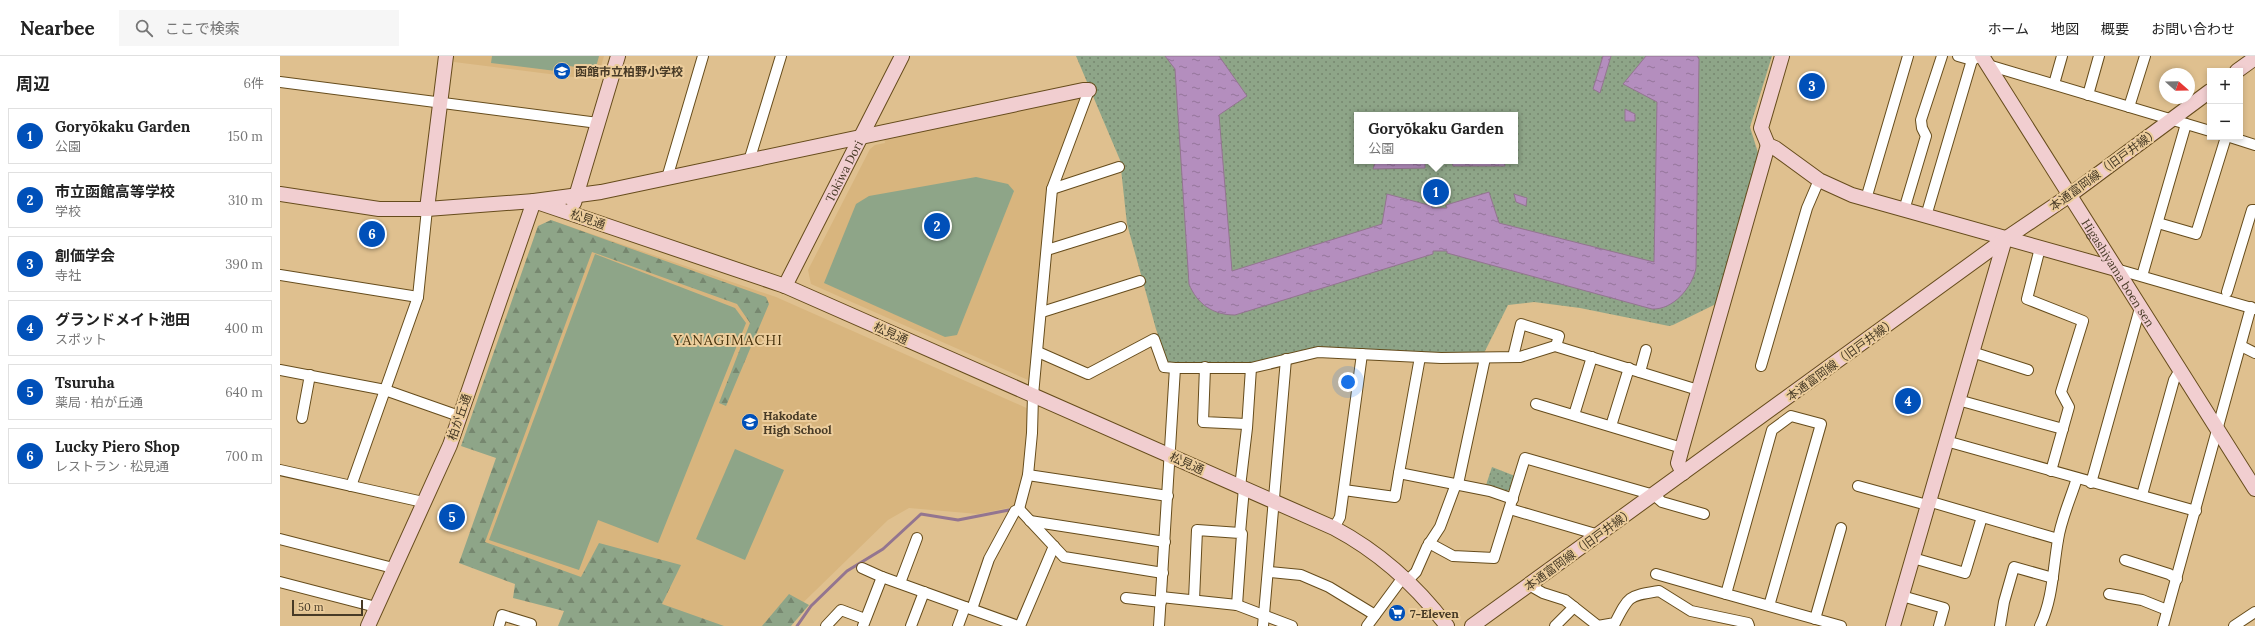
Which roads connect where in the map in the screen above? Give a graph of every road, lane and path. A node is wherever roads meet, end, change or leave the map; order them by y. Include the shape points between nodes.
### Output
1 (446, 56) edge
2 (618, 56) edge
3 (703, 56) edge
4 (780, 56) edge
5 (902, 56) edge
6 (1782, 56) edge
7 (1908, 56) edge
8 (1942, 56) edge
9 (1958, 56) edge
10 (2062, 56) edge
11 (2099, 56) edge
12 (2145, 56) edge
13 (2255, 58) edge
14 (1981, 59) edge
15 (2241, 68) edge
16 (280, 82) edge
17 (2054, 84) junction
18 (1089, 90) joint
19 (2207, 93) edge
20 (2088, 95) junction
21 (440, 103) junction
22 (2129, 107) junction
23 (2171, 120) junction
24 (598, 123) junction
25 (2186, 124) junction
26 (2207, 130) edge
27 (860, 138) junction
28 (2225, 140) edge
29 (2239, 140) edge
30 (2255, 145) edge
31 (1768, 146) junction
32 (749, 161) junction
33 (1119, 167) dead end
34 (667, 178) junction
35 (1819, 180) junction
36 (1052, 189) junction
37 (280, 194) edge
38 (577, 195) junction
39 (2070, 195) junction
40 (1866, 200) junction
41 (534, 201) junction
42 (426, 209) junction
43 (1904, 210) junction
44 (2255, 210) edge
45 (571, 213) junction
46 (1926, 216) junction
47 (2158, 223) junction
48 (1121, 227) dead end
49 (2004, 239) junction
50 (2040, 248) junction
51 (1047, 250) junction
52 (2116, 269) junction
53 (280, 275) edge
54 (2142, 276) junction
55 (1140, 281) dead end
56 (785, 286) junction
57 (2227, 292) dead end
58 (418, 297) junction
59 (2140, 308) junction
60 (2253, 308) edge
61 (1042, 312) junction
62 (1556, 346) junction
63 (2241, 346) junction
64 (1646, 350) dead end
65 (1038, 352) junction
66 (1972, 352) junction
67 (2255, 353) edge
68 (1362, 354) junction
69 (1420, 357) junction
70 (1512, 357) junction
71 (1592, 357) junction
72 (1485, 358) junction
73 (1286, 359) junction
74 (1761, 366) dead end
75 (1205, 367) junction
76 (1175, 368) junction
77 (1250, 368) junction
78 (1629, 368) junction
79 (280, 370) edge
80 (2028, 370) dead end
81 (2180, 370) junction
82 (1640, 372) junction
83 (310, 375) junction
84 (385, 390) junction
85 (1698, 390) junction
86 (1033, 395) junction
87 (1958, 400) junction
88 (1536, 404) dead end
89 (1773, 408) junction
90 (1574, 415) junction
91 (459, 416) junction
92 (302, 418) dead end
93 (1782, 422) junction
94 (1246, 424) junction
95 (1612, 426) junction
96 (2063, 429) junction
97 (2216, 429) junction
98 (1946, 441) junction
99 (1682, 448) junction
100 (1169, 456) junction
101 (280, 470) edge
102 (2051, 471) junction
103 (1399, 473) junction
104 (1683, 473) junction
105 (1028, 475) junction
106 (2078, 478) junction
107 (2091, 483) junction
108 (1457, 484) junction
109 (351, 486) junction
110 (1858, 486) dead end
111 (1242, 488) junction
112 (2255, 489) edge
113 (1344, 490) junction
114 (1654, 495) junction
115 (2142, 495) junction
116 (1168, 496) junction
117 (1513, 499) junction
118 (423, 502) junction
119 (1275, 502) junction
120 (1928, 503) junction
121 (1019, 509) junction
122 (1510, 509) junction
123 (2196, 511) junction
124 (1704, 514) dead end
125 (1982, 517) junction
126 (1030, 521) junction
127 (1334, 528) junction
128 (1842, 528) dead end
129 (1240, 533) junction
130 (1599, 535) junction
131 (917, 538) dead end
132 (280, 539) edge
133 (2058, 539) junction
134 (1165, 542) junction
135 (1429, 543) junction
136 (1054, 546) junction
137 (1913, 558) junction
138 (2125, 560) dead end
139 (393, 568) junction
140 (862, 568) dead end
141 (1269, 572) junction
142 (1163, 573) junction
143 (1656, 574) dead end
144 (882, 577) junction
145 (1406, 578) junction
146 (2053, 578) junction
147 (2177, 579) junction
148 (900, 583) junction
149 (281, 585) edge
150 (1529, 585) junction
151 (924, 592) junction
152 (1726, 594) junction
153 (2109, 594) dead end
154 (1902, 596) junction
155 (1126, 598) dead end
156 (1161, 599) junction
157 (1194, 600) junction
158 (1237, 605) junction
159 (376, 606) junction
160 (1769, 606) junction
161 (1574, 607) junction
162 (968, 608) junction
163 (2167, 610) junction
164 (2255, 612) edge
165 (1264, 615) junction
166 (1375, 615) junction
167 (1815, 619) junction
168 (864, 623) edge
169 (1617, 624) edge
170 (368, 626) edge
171 (499, 626) edge
172 (530, 626) edge
173 (826, 626) edge
174 (911, 626) edge
175 (958, 626) edge
176 (1019, 626) edge
177 (1158, 626) edge
178 (1263, 626) edge
179 (1292, 626) edge
180 (1367, 626) edge
181 (1447, 626) edge
182 (1472, 626) edge
183 (1555, 626) edge
184 (1603, 626) edge
185 (1749, 626) edge
186 (1840, 626) edge
187 (1893, 626) edge
188 (1939, 626) edge
189 (2000, 626) edge
190 (2040, 626) edge
191 (2163, 626) edge
192 (2234, 626) edge

1 - 21 street
2 - 24 street
3 - 34 street
4 - 32 street
5 - 27 street, Tokiwa Dori
6 - 31 street via 1761,128
7 - 40 street
8 - 43 street via 1921,120 1926,136
9 - 14 street
10 - 17 street
11 - 20 street
12 - 22 street
13 - 15 street
14 - 17 street
14 - 39 street, Higashiyama boen sen
14 - 46 street
16 - 21 street
17 - 20 street
18 - 27 street
18 - 36 street
19 - 23 street, 本通富岡線（旧戸井線）
20 - 22 street
21 - 24 street
21 - 42 street
22 - 23 street
23 - 25 street
23 - 39 street, 本通富岡線（旧戸井線）
24 - 38 street
25 - 26 street
25 - 47 street
27 - 32 street
27 - 56 street, Tokiwa Dori
28 - 47 street via 2196,234
29 - 30 street
31 - 35 street via 1775,148
31 - 85 street
32 - 34 street
33 - 36 street
34 - 38 street
35 - 40 street
35 - 74 street via 1807,208
36 - 51 street
37 - 42 street, 松見通 via 379,209
38 - 41 street
38 - 45 street
39 - 49 street, 本通富岡線（旧戸井線）
39 - 52 street, Higashiyama boen sen
40 - 43 street
41 - 42 street, 松見通
41 - 45 street, 松見通
41 - 91 street, 柏が丘通
42 - 58 street
43 - 46 street
44 - 57 street via 2252,210
45 - 56 street, 松見通
46 - 49 street
47 - 54 street
48 - 51 street
49 - 50 street
49 - 66 street
49 - 89 street, 本通富岡線（旧戸井線）
50 - 52 street
50 - 96 street via 2027,299 2083,321 2061,392 2069,407
51 - 61 street
52 - 54 street
52 - 59 street, Higashiyama boen sen
53 - 58 street
54 - 60 street
55 - 61 street
56 - 86 street, 松見通
58 - 84 street
59 - 81 street, Higashiyama boen sen
59 - 107 street
60 - 63 street
61 - 65 street
62 - 70 street via 1530,355
62 - 70 street via 1558,336 1521,324
62 - 71 street
63 - 67 street
63 - 97 street
64 - 82 street
65 - 76 street via 1088,374 1154,339 1164,367
65 - 86 street
66 - 80 street
66 - 87 street
68 - 69 street
68 - 73 street via 1318,352
68 - 113 street
69 - 72 street
69 - 103 street
70 - 72 street
71 - 78 street
71 - 90 street
72 - 108 street
73 - 77 street
73 - 119 street
75 - 76 street
75 - 77 street
75 - 94 street via 1202,422
76 - 100 street
77 - 94 street
78 - 82 street
78 - 95 street
79 - 83 street
81 - 97 street, Higashiyama boen sen
81 - 115 street via 2174,380
82 - 85 street
83 - 84 street
83 - 92 street
84 - 91 street
84 - 109 street
85 - 99 street
86 - 100 street, 松見通
86 - 105 street
87 - 96 street
87 - 98 street
88 - 90 street
89 - 93 street
89 - 104 street, 本通富岡線（旧戸井線）
90 - 95 street
91 - 118 street, 柏が丘通 via 450,445
93 - 152 street via 1772,430
93 - 160 street via 1791,416 1821,424
94 - 111 street
95 - 99 street
96 - 102 street
97 - 112 street, Higashiyama boen sen
97 - 123 street
98 - 102 street
98 - 120 street
99 - 104 street via 1678,464
100 - 111 street, 松見通
100 - 116 street
101 - 109 street
102 - 106 street
103 - 108 street
103 - 113 street via 1395,497
104 - 114 street, 本通富岡線（旧戸井線）
105 - 116 street
105 - 121 street
106 - 107 street
106 - 133 street
107 - 115 street
108 - 117 street
108 - 135 street via 1440,527
109 - 118 street
110 - 120 street
111 - 119 street, 松見通
111 - 129 street
113 - 127 street via 1340,516
114 - 117 street via 1525,458
114 - 124 street via 1662,502
114 - 130 street, 本通富岡線（旧戸井線）
115 - 123 street
116 - 134 street
117 - 122 street
118 - 139 street, 柏が丘通
119 - 127 street, 松見通
119 - 141 street
120 - 125 street
120 - 137 street
121 - 126 street
121 - 162 street via 1015,511 989,560
122 - 130 street
122 - 135 street via 1494,558 1453,556
123 - 147 street
125 - 133 street
125 - 137 street via 1965,573
126 - 134 street
126 - 136 street
127 - 145 street, 松見通 via 1361,542
128 - 167 street
129 - 157 street via 1197,530
129 - 158 street via 1242,534
130 - 150 street, 本通富岡線（旧戸井線）
131 - 148 street
132 - 139 street
133 - 146 street
134 - 142 street
135 - 145 street via 1416,572
136 - 142 street via 1064,557
136 - 176 street
137 - 154 street
138 - 147 street
139 - 159 street, 柏が丘通
140 - 144 street
141 - 165 street
141 - 166 street via 1301,575 1334,590
142 - 156 street
143 - 152 street
144 - 148 street
144 - 168 street
145 - 166 street
145 - 181 street, 松見通
146 - 189 street via 2014,567
146 - 190 street via 2045,616
147 - 163 street
148 - 151 street
149 - 159 street
150 - 161 street via 1565,600
150 - 182 street, 本通富岡線（旧戸井線）
151 - 162 street
151 - 174 street
152 - 160 street
153 - 163 street via 2142,600
154 - 187 street
154 - 188 street via 1944,608
155 - 156 street
156 - 157 street
156 - 177 street
157 - 158 street
158 - 165 street
159 - 170 street, 柏が丘通
160 - 167 street
161 - 183 street
161 - 184 street via 1598,626
162 - 175 street
162 - 176 street
163 - 191 street
164 - 192 street
165 - 178 street
165 - 179 street
166 - 180 street
167 - 186 street
168 - 173 street via 841,610
169 - 184 street
169 - 185 street via 1623,606 1633,596 1659,591 1691,611 1748,623
171 - 172 street via 502,615 531,624

